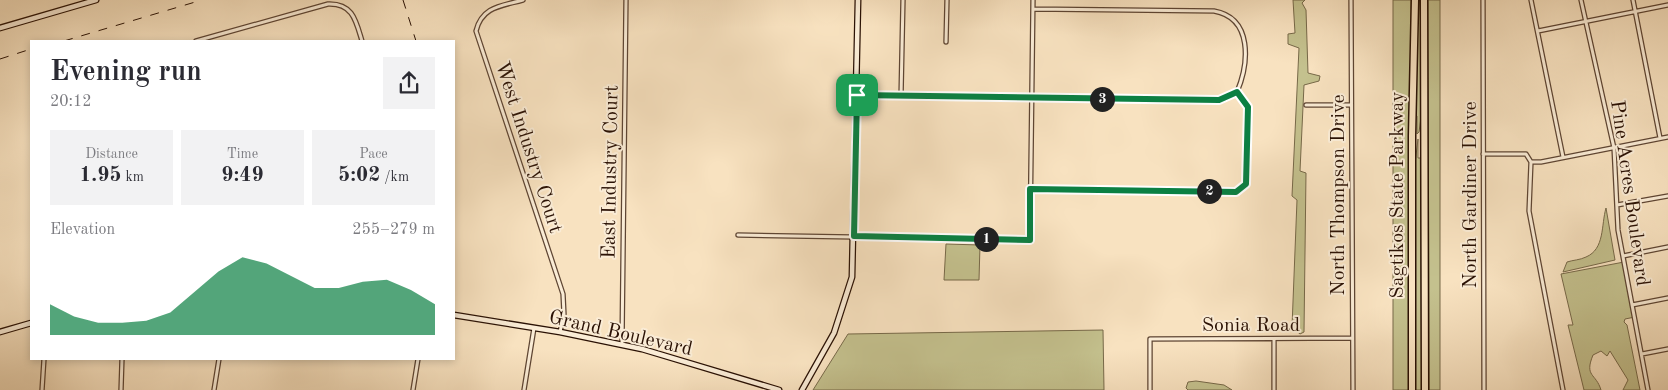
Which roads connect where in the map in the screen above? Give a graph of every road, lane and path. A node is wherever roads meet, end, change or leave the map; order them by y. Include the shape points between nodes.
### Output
1 (96, 0) edge
2 (523, 0) edge
3 (626, 0) edge
4 (858, 0) edge
5 (903, 0) edge
6 (946, 0) edge
7 (1033, 0) edge
8 (1350, 0) edge
9 (1415, 0) edge
10 (1424, 0) edge
11 (1483, 0) edge
12 (1531, 0) edge
13 (1581, 0) edge
14 (1633, 0) edge
15 (1668, 5) edge
16 (1033, 9) junction
17 (1635, 11) junction
18 (1586, 21) junction
19 (0, 28) edge
20 (1538, 31) junction
21 (200, 40) edge
22 (362, 40) edge
23 (946, 42) dead end
24 (1237, 92) junction
25 (857, 95) junction
26 (901, 96) junction
27 (1032, 98) junction
28 (1306, 105) dead end
29 (1351, 105) junction
30 (1668, 137) edge
31 (1660, 138) junction
32 (1614, 148) junction
33 (1483, 154) junction
34 (1563, 157) junction
35 (1531, 162) junction
36 (1030, 189) junction
37 (1668, 196) edge
38 (1617, 205) junction
39 (738, 235) dead end
40 (854, 236) junction
41 (1668, 247) edge
42 (1623, 256) junction
43 (1668, 298) edge
44 (1632, 305) junction
45 (455, 315) edge
46 (30, 323) edge
47 (534, 328) junction
48 (0, 332) edge
49 (560, 332) junction
50 (1274, 338) junction
51 (1352, 338) junction
52 (622, 344) junction
53 (1668, 350) edge
54 (1642, 354) junction
55 (44, 360) edge
56 (122, 360) edge
57 (219, 360) edge
58 (418, 360) edge
59 (759, 384) junction
60 (42, 390) edge
61 (121, 390) edge
62 (214, 390) edge
63 (413, 390) edge
64 (524, 390) edge
65 (764, 390) edge
66 (779, 390) edge
67 (802, 390) edge
68 (1150, 390) edge
69 (1274, 390) edge
70 (1353, 390) edge
71 (1412, 390) edge
72 (1425, 390) edge
73 (1484, 390) edge
74 (1564, 390) edge
75 (1648, 390) edge

1 - 19 street
2 - 49 street, West Industry Court via 483,14 476,31 563,294 564,314
3 - 52 street, East Industry Court
4 - 25 street
5 - 26 street
6 - 23 street
7 - 16 street
8 - 29 street, North Thompson Drive
9 - 71 highway, Sagtikos State Parkway
10 - 72 highway, Sagtikos State Parkway
11 - 33 street, North Gardiner Drive
12 - 20 street
13 - 18 street, Pine Acres Boulevard
14 - 17 street
15 - 17 street
16 - 24 street via 1214,12 1229,15 1240,25 1244,39 1244,71
16 - 27 street
17 - 18 street
17 - 31 street
18 - 20 street
18 - 32 street, Pine Acres Boulevard
20 - 34 street
21 - 22 street via 336,4 343,5 355,16
24 - 27 street via 1219,100
24 - 36 street via 1245,100 1248,115 1246,184 1236,192
25 - 26 street
25 - 40 street
26 - 27 street
27 - 36 street
28 - 29 street
29 - 51 street, North Thompson Drive
30 - 31 street
31 - 32 street
32 - 34 street
32 - 38 street, Pine Acres Boulevard
33 - 35 street via 1526,154
33 - 73 street, North Gardiner Drive
34 - 35 street
35 - 74 street via 1529,211
36 - 40 street via 1030,240
37 - 38 street
38 - 42 street, Pine Acres Boulevard
39 - 40 street
40 - 67 street via 852,277 834,333
41 - 42 street
42 - 44 street, Pine Acres Boulevard
43 - 44 street
44 - 54 street, Pine Acres Boulevard
45 - 47 street, Grand Boulevard
46 - 48 street
47 - 49 street, Grand Boulevard
47 - 64 street
49 - 52 street, Grand Boulevard
50 - 51 street, Sonia Road
50 - 68 street, Sonia Road via 1150,339
50 - 69 street
51 - 70 street, North Thompson Drive
52 - 59 street, Grand Boulevard
53 - 54 street
54 - 75 street, Pine Acres Boulevard
55 - 60 street
56 - 61 street
57 - 62 street
58 - 63 street
59 - 65 street
59 - 66 street, Grand Boulevard

